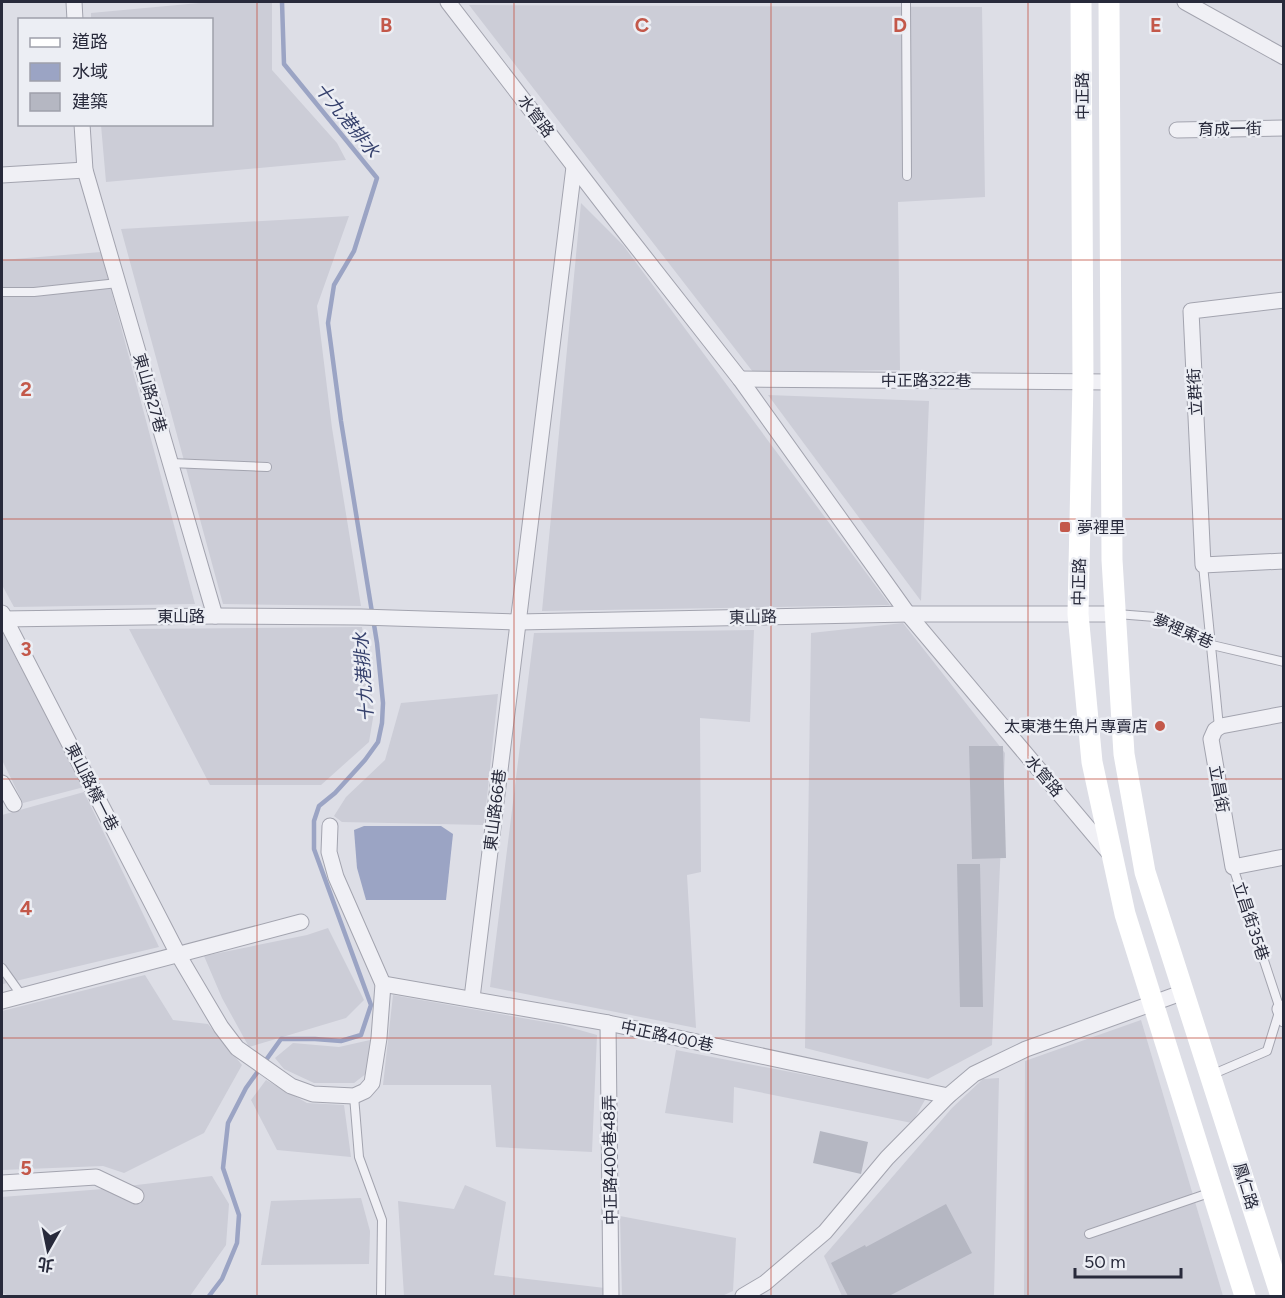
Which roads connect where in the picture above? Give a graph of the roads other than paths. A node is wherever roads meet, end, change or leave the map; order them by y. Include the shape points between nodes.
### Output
1 (74, 2) edge
2 (448, 2) edge
3 (906, 2) edge
4 (1081, 2) edge
5 (1109, 2) edge
6 (1185, 2) edge
7 (75, 18) edge
8 (1284, 57) edge
9 (82, 126) edge
10 (1284, 129) edge
11 (1178, 130) dead end
12 (574, 167) junction
13 (85, 170) junction
14 (2, 175) edge
15 (907, 176) dead end
16 (118, 283) junction
17 (2, 292) edge
18 (1284, 300) edge
19 (740, 379) junction
20 (1083, 381) junction
21 (1112, 382) junction
22 (170, 463) junction
23 (267, 467) dead end
24 (1284, 561) edge
25 (1203, 565) junction
26 (1078, 614) junction
27 (1116, 614) junction
28 (908, 615) junction
29 (2, 616) edge
30 (215, 616) junction
31 (518, 622) junction
32 (1212, 645) junction
33 (1284, 662) edge
34 (1284, 714) edge
35 (1219, 727) junction
36 (2, 783) edge
37 (14, 804) dead end
38 (330, 826) dead end
39 (1111, 855) junction
40 (1284, 857) edge
41 (1233, 867) junction
42 (301, 922) dead end
43 (179, 956) junction
44 (2, 968) edge
45 (383, 984) junction
46 (1184, 992) junction
47 (22, 996) junction
48 (472, 998) junction
49 (2, 1001) edge
50 (1154, 1004) junction
51 (1282, 1012) edge
52 (608, 1023) junction
53 (1211, 1075) junction
54 (1178, 1079) joint
55 (354, 1096) junction
56 (948, 1096) junction
57 (2, 1183) edge
58 (1213, 1191) junction
59 (136, 1197) dead end
60 (1089, 1234) dead end
61 (381, 1296) edge
62 (611, 1296) edge
63 (743, 1296) edge
64 (1245, 1296) edge
65 (1281, 1296) edge

1 - 7 street
2 - 12 street, 水管路
3 - 15 lane
4 - 20 main road, 中正路
5 - 21 main road, 中正路
6 - 8 street
9 - 13 street, 東山路27巷
10 - 11 street, 育成一街
12 - 19 street, 水管路
12 - 31 street, 東山路66巷
13 - 14 street
13 - 16 street, 東山路27巷
16 - 17 lane
16 - 22 street, 東山路27巷
18 - 25 street, 立群街 via 1191,311
19 - 20 street, 中正路322巷
19 - 28 street, 水管路
20 - 21 street, 中正路322巷
20 - 26 main road, 中正路
21 - 27 main road, 中正路 via 1112,560
22 - 23 lane
22 - 30 street, 東山路27巷
24 - 25 street
25 - 32 lane
26 - 27 street, 東山路
26 - 28 street, 東山路
26 - 39 main road, 中正路 via 1092,762
27 - 32 lane, 夢裡東巷 via 1155,616
27 - 46 main road, 中正路 via 1124,754 1143,862
28 - 31 street, 東山路
28 - 39 street, 水管路
29 - 30 street, 東山路
29 - 43 street, 東山路橫一巷
30 - 31 street, 東山路
31 - 48 street, 東山路66巷
32 - 33 lane, 夢裡東巷
32 - 35 lane
34 - 35 street
35 - 41 street, 立昌街 via 1211,741
36 - 37 street
38 - 45 street via 329,852 336,877
39 - 50 main road, 中正路
40 - 41 street
41 - 51 lane, 立昌街35巷
42 - 43 street
43 - 47 street
43 - 55 street, 東山路橫一巷 via 237,1048 291,1086 313,1094
44 - 47 lane
45 - 48 street, 中正路400巷
45 - 55 street via 372,1083
46 - 50 street
46 - 53 main road, 中正路
47 - 49 street
48 - 52 street, 中正路400巷
50 - 54 main road, 中正路
50 - 56 street via 1026,1049 974,1074
51 - 53 lane via 1267,1051
52 - 56 street, 中正路400巷
52 - 62 street, 中正路400巷48弄
53 - 65 main road, 鳳仁路
54 - 58 main road, 鳳仁路
55 - 61 lane via 359,1157 382,1220
56 - 63 street via 887,1158 825,1232 765,1283
57 - 59 street via 96,1176
58 - 60 lane
58 - 64 main road, 鳳仁路

